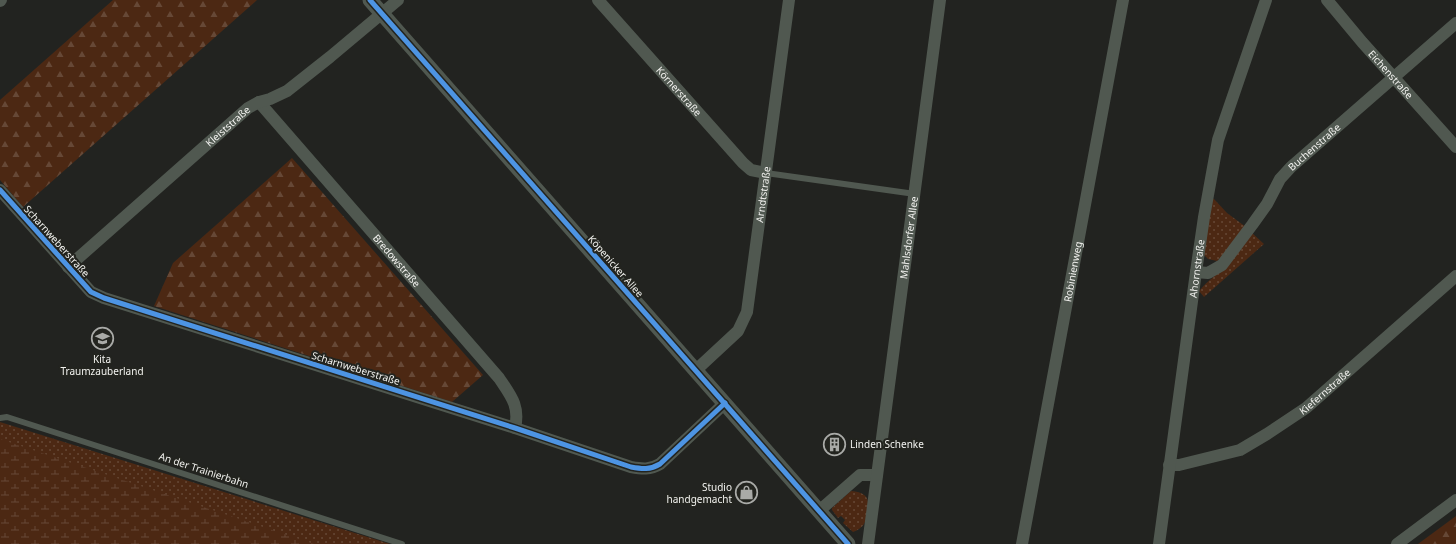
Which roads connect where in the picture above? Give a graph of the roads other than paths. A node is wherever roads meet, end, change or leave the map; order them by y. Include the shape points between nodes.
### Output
1 (370, 0) edge
2 (398, 0) edge
3 (598, 0) edge
4 (789, 0) edge
5 (940, 0) edge
6 (1123, 0) edge
7 (1266, 0) edge
8 (1327, 0) edge
9 (382, 13) junction
10 (1453, 26) edge
11 (1394, 78) junction
12 (258, 102) junction
13 (1456, 147) edge
14 (766, 173) junction
15 (0, 190) edge
16 (915, 194) junction
17 (68, 267) junction
18 (1196, 272) junction
19 (1456, 276) edge
20 (696, 370) junction
21 (725, 403) junction
22 (0, 418) edge
23 (515, 428) junction
24 (1169, 465) junction
25 (877, 475) junction
26 (1456, 500) edge
27 (819, 511) junction
28 (402, 544) edge
29 (848, 544) edge
30 (868, 544) edge
31 (1022, 544) edge
32 (1159, 544) edge
33 (1397, 544) edge

1 - 9 street, Köpenicker Allee
2 - 9 street, Kleiststraße
3 - 14 street, Körnerstraße via 743,163 751,170
4 - 14 street, Arndtstraße
5 - 16 street, Mahlsdorfer Allee
6 - 31 street, Robinienweg
7 - 18 street, Ahornstraße via 1218,140
8 - 11 street, Eichenstraße
9 - 12 street, Kleiststraße via 287,91
9 - 20 street, Köpenicker Allee
10 - 11 street, Buchenstraße
11 - 13 street, Eichenstraße
11 - 18 street, Buchenstraße via 1291,167 1280,179 1267,204 1222,265 1208,273
12 - 17 street, Kleiststraße via 203,147
12 - 23 street, Bredowstraße via 499,378 514,400 518,417
14 - 16 lane
14 - 20 street, Arndtstraße via 747,312 738,331
15 - 17 street, Scharnweberstraße
16 - 25 street, Mahlsdorfer Allee
17 - 23 street, Scharnweberstraße via 91,292 104,298
18 - 24 street, Ahornstraße
19 - 24 street, Kiefernstraße via 1306,408 1267,434 1240,450 1179,466
20 - 21 street, Köpenicker Allee
21 - 23 street, Scharnweberstraße via 660,464 652,468 631,467
21 - 27 street, Köpenicker Allee
22 - 28 lane, An der Trainierbahn via 7,417
24 - 32 street, Ahornstraße
25 - 27 street via 860,475
25 - 30 street, Mahlsdorfer Allee
26 - 33 street
27 - 29 street, Köpenicker Allee

